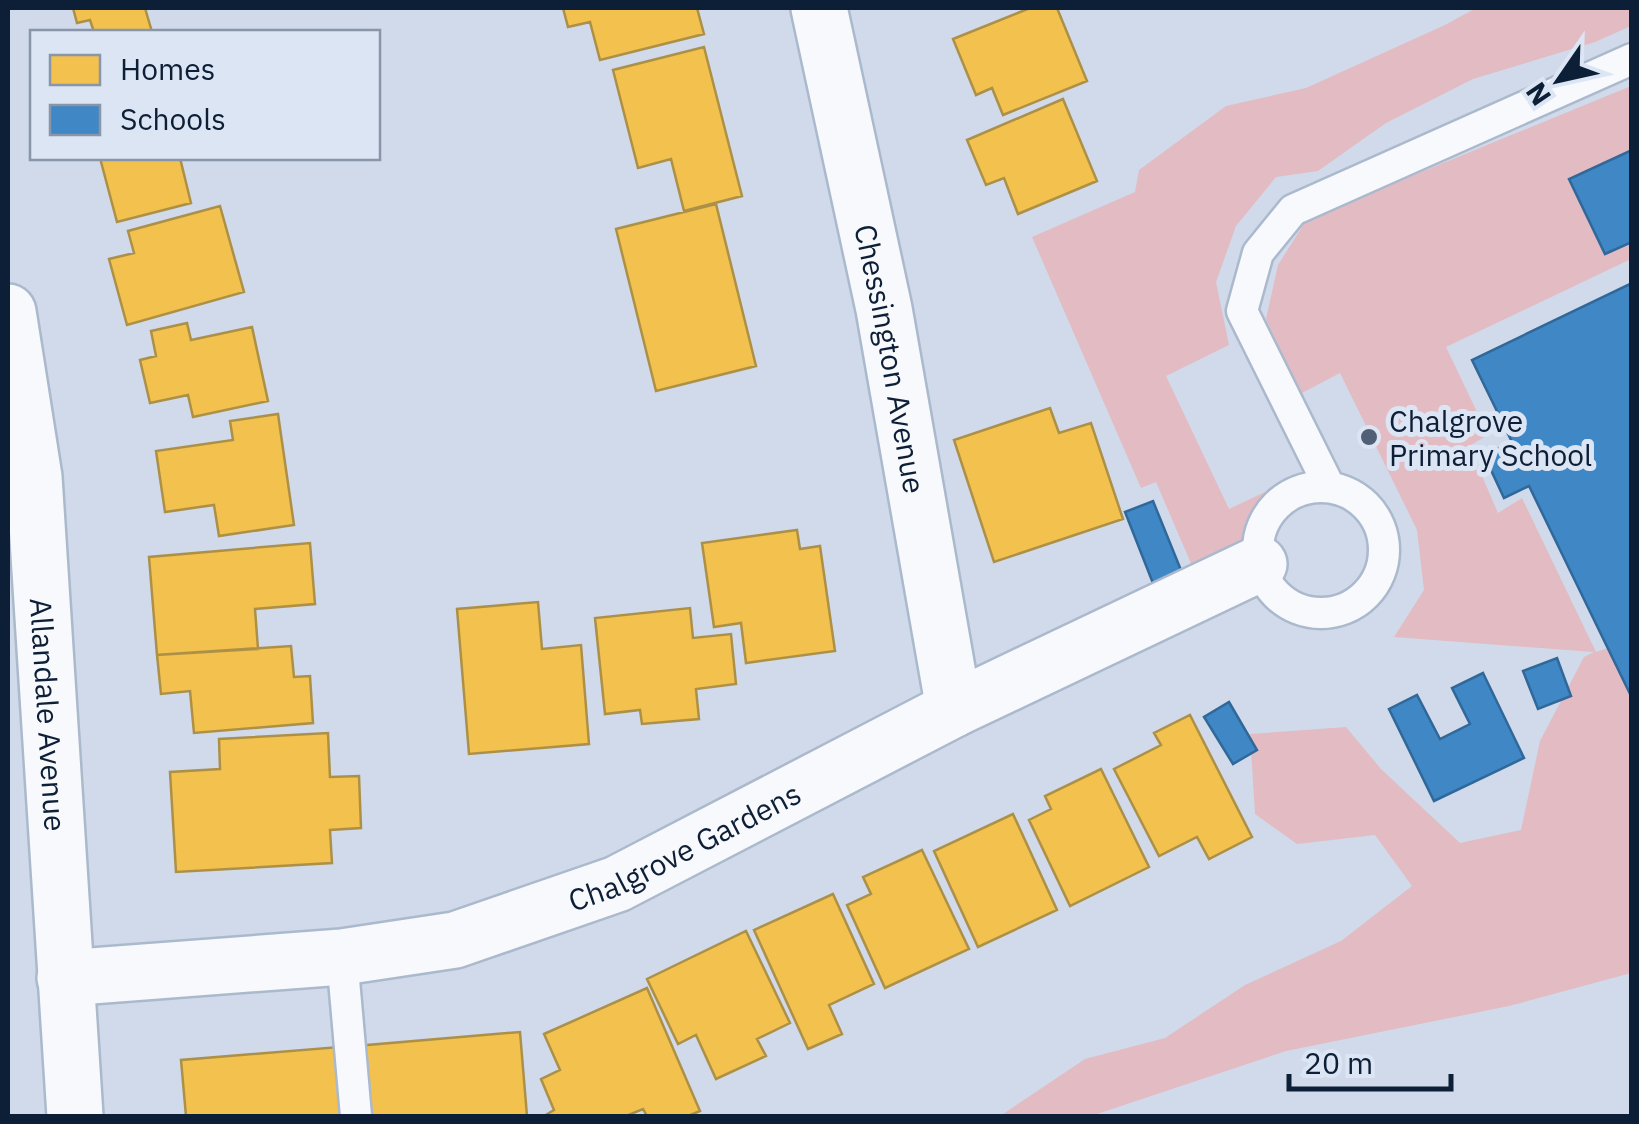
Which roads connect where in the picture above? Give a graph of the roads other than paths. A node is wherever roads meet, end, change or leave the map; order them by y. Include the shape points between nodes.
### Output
1 (819, 8) edge
2 (1632, 59) edge
3 (8, 312) edge
4 (1329, 486) junction
5 (1258, 564) junction
6 (954, 709) junction
7 (342, 957) junction
8 (65, 978) junction
9 (75, 1116) edge
10 (356, 1116) edge

1 - 6 street, Chessington Avenue via 884,309
2 - 4 lane via 1293,210 1258,253 1242,311
3 - 8 street, Allandale Avenue via 34,478
4 - 5 lane via 1307,487 1270,511 1259,531
4 - 5 lane via 1364,503 1379,524 1381,570 1370,590 1346,608 1304,611 1283,602
5 - 6 street, Chalgrove Gardens
6 - 7 street, Chalgrove Gardens via 617,884 454,940
7 - 8 street, Chalgrove Gardens
7 - 10 lane
8 - 9 street, Allandale Avenue

